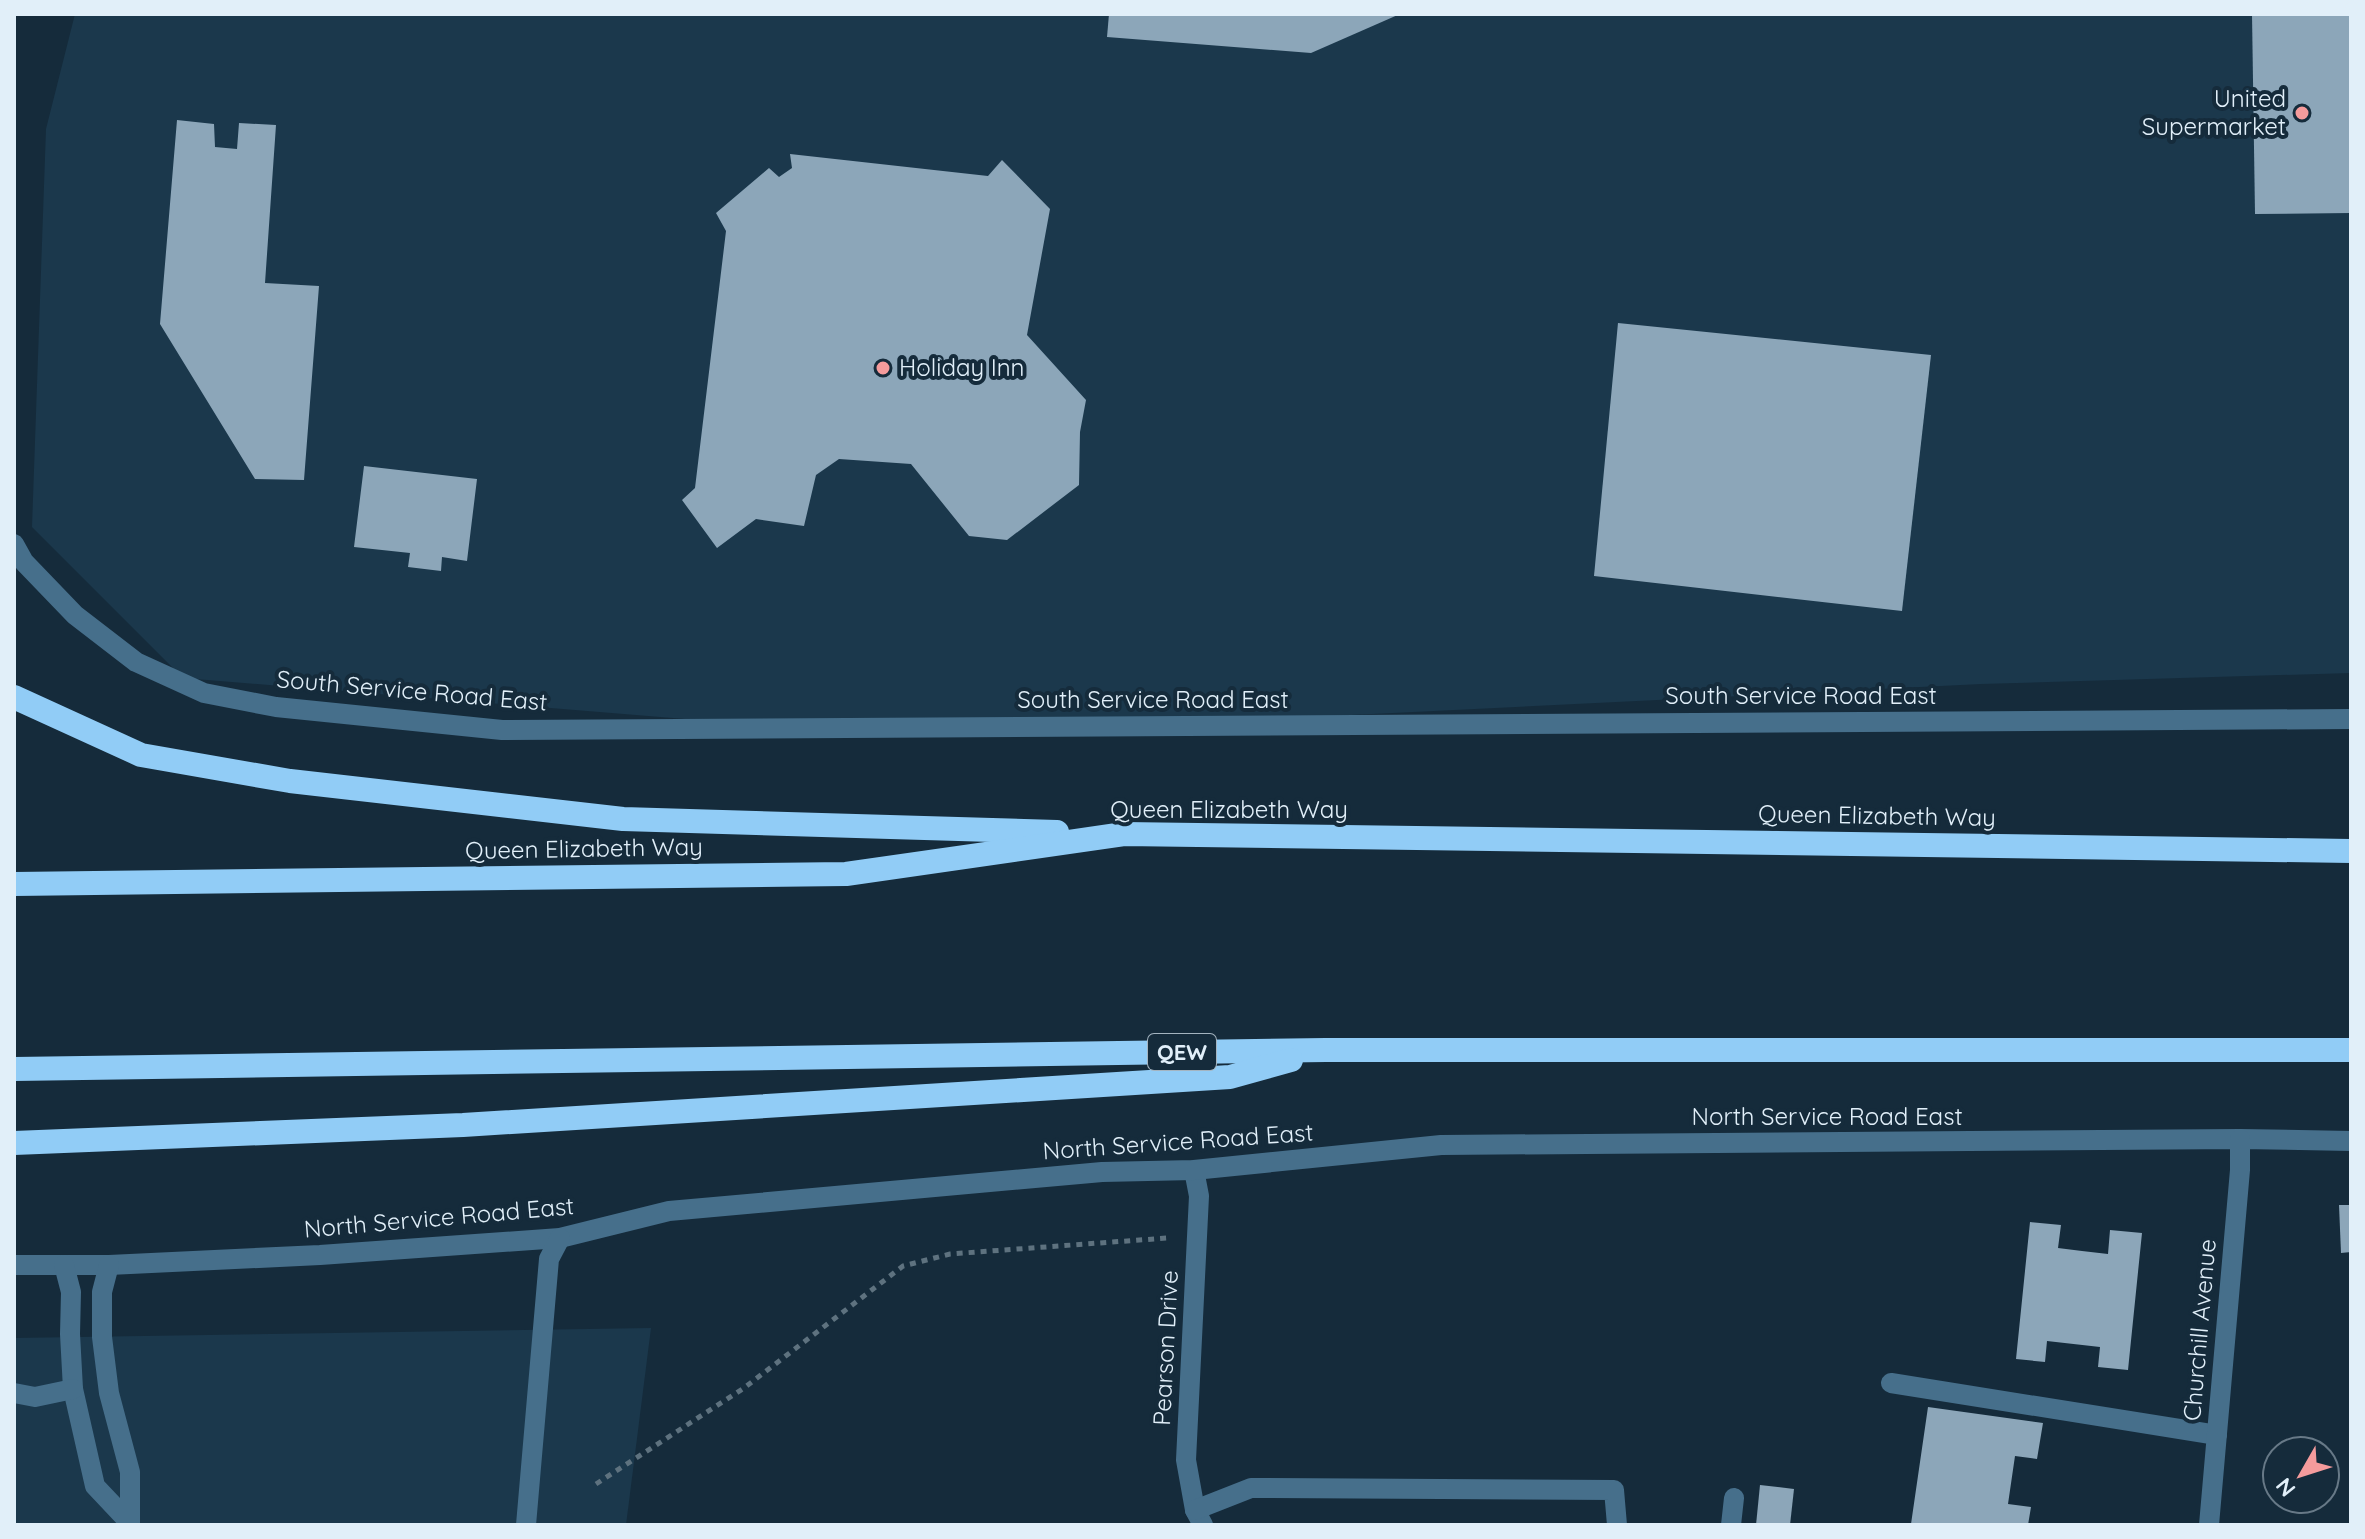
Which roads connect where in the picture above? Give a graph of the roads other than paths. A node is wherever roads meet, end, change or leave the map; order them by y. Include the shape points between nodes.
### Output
1 (14, 544) edge
2 (14, 697) edge
3 (2351, 719) edge
4 (1124, 834) junction
5 (2351, 851) edge
6 (14, 884) edge
7 (1326, 1050) junction
8 (2351, 1050) edge
9 (14, 1069) edge
10 (2240, 1139) junction
11 (2351, 1141) edge
12 (14, 1143) edge
13 (1194, 1170) junction
14 (560, 1238) junction
15 (14, 1265) edge
16 (64, 1265) junction
17 (109, 1265) junction
18 (1891, 1383) dead end
19 (73, 1389) junction
20 (14, 1393) edge
21 (2217, 1435) junction
22 (1734, 1498) dead end
23 (1199, 1518) edge
24 (130, 1524) edge
25 (526, 1525) edge
26 (1617, 1525) edge
27 (1731, 1525) edge
28 (2209, 1525) edge

1 - 3 street, South Service Road East via 24,562 75,615 136,662 204,693 276,707 502,730
2 - 4 highway via 141,755 290,781 623,819
4 - 5 highway, Queen Elizabeth Way
4 - 6 highway, Queen Elizabeth Way via 846,874
7 - 8 highway, QEW
7 - 9 highway, QEW
7 - 12 highway via 1230,1077 463,1125
10 - 11 street, North Service Road East
10 - 13 street, North Service Road East via 1441,1145
10 - 21 street, Churchill Avenue
13 - 14 street, North Service Road East via 1102,1172 669,1211
13 - 23 street, Pearson Drive via 1199,1196 1186,1460
14 - 17 street, North Service Road East
14 - 25 street via 549,1259
15 - 16 street, North Service Road East
16 - 17 street, North Service Road East
16 - 19 street via 71,1292
17 - 24 street via 102,1292 102,1337 109,1393 130,1472
18 - 21 street
19 - 20 street via 35,1397
19 - 24 street via 95,1486
21 - 28 street, Churchill Avenue
22 - 27 street
23 - 26 street via 1251,1488 1614,1490

